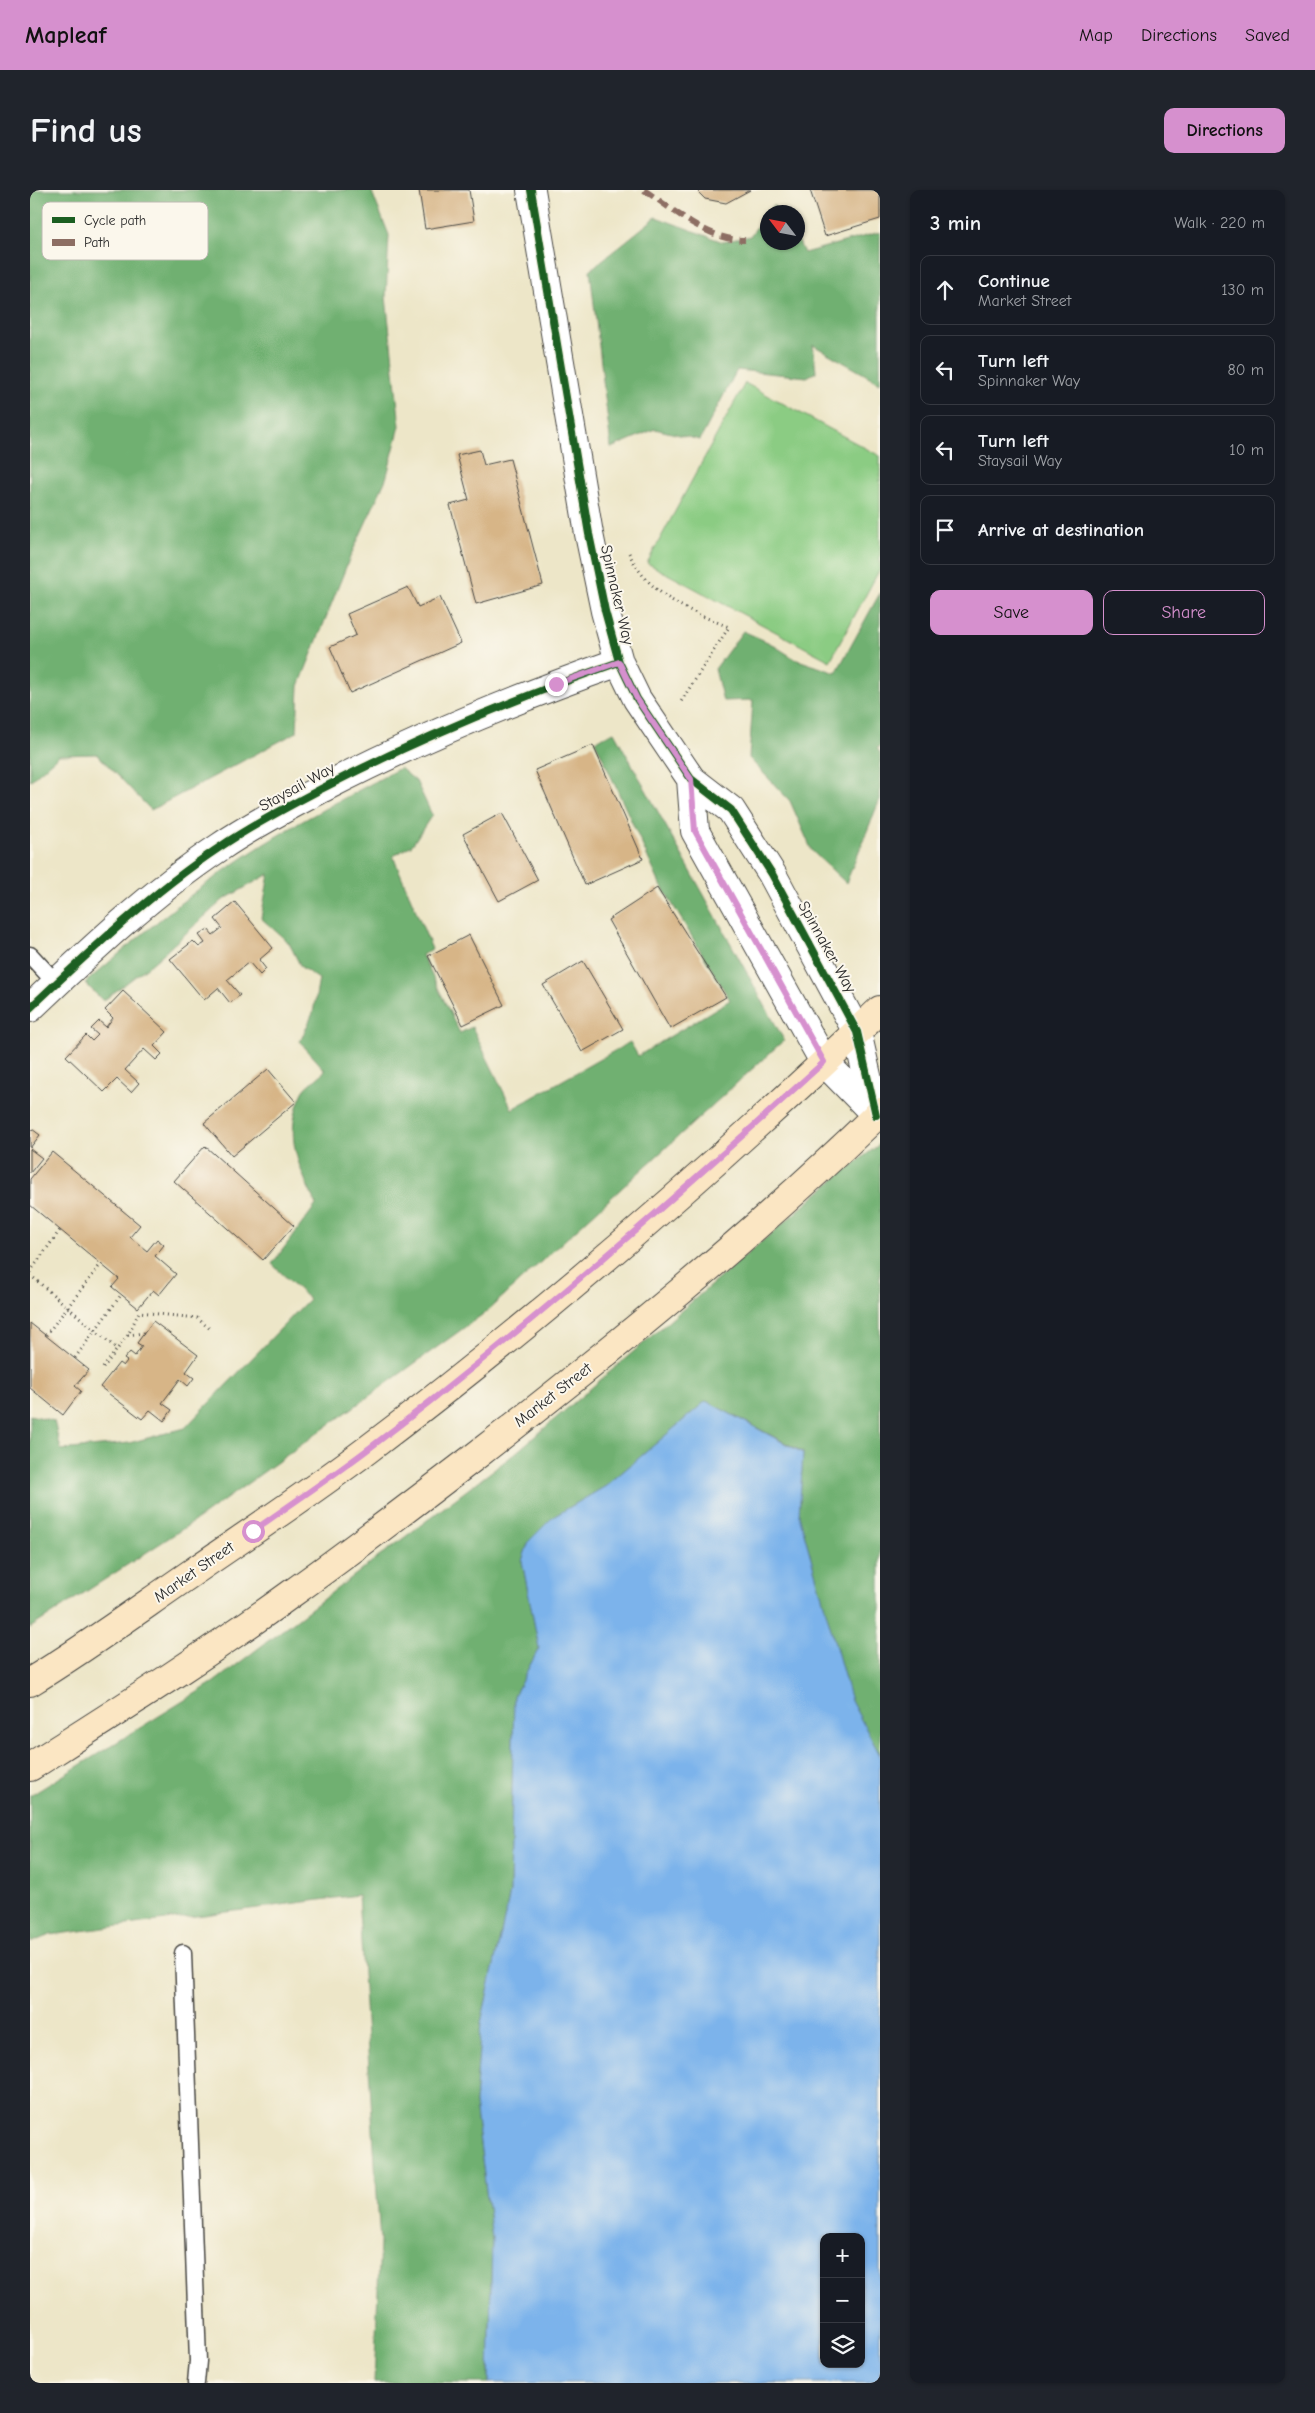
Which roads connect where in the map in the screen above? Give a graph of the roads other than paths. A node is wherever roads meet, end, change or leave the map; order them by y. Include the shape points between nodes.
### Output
1 (532, 190) edge
2 (619, 662) junction
3 (691, 779) junction
4 (30, 955) edge
5 (56, 983) junction
6 (30, 1008) edge
7 (880, 1010) edge
8 (857, 1032) junction
9 (824, 1062) junction
10 (878, 1113) edge
11 (30, 1682) edge
12 (30, 1767) edge
13 (183, 1952) dead end
14 (196, 2383) edge

1 - 2 street, Spinnaker Way via 589,534
2 - 3 street, Spinnaker Way via 637,699
2 - 5 street, Staysail Way via 556,684 401,748 285,808 220,846 164,888
3 - 8 street, Spinnaker Way via 731,810 772,874
3 - 9 street, Spinnaker Way via 695,831
4 - 5 lane
5 - 6 street, Staysail Way
7 - 8 main road, Market Street
8 - 9 main road, Market Street
8 - 10 street, Spinnaker Way
9 - 10 street, Spinnaker Way
9 - 11 main road, Market Street via 572,1286 381,1439 245,1537
10 - 12 main road, Market Street via 710,1266 504,1433 291,1595
13 - 14 lane via 198,2361

